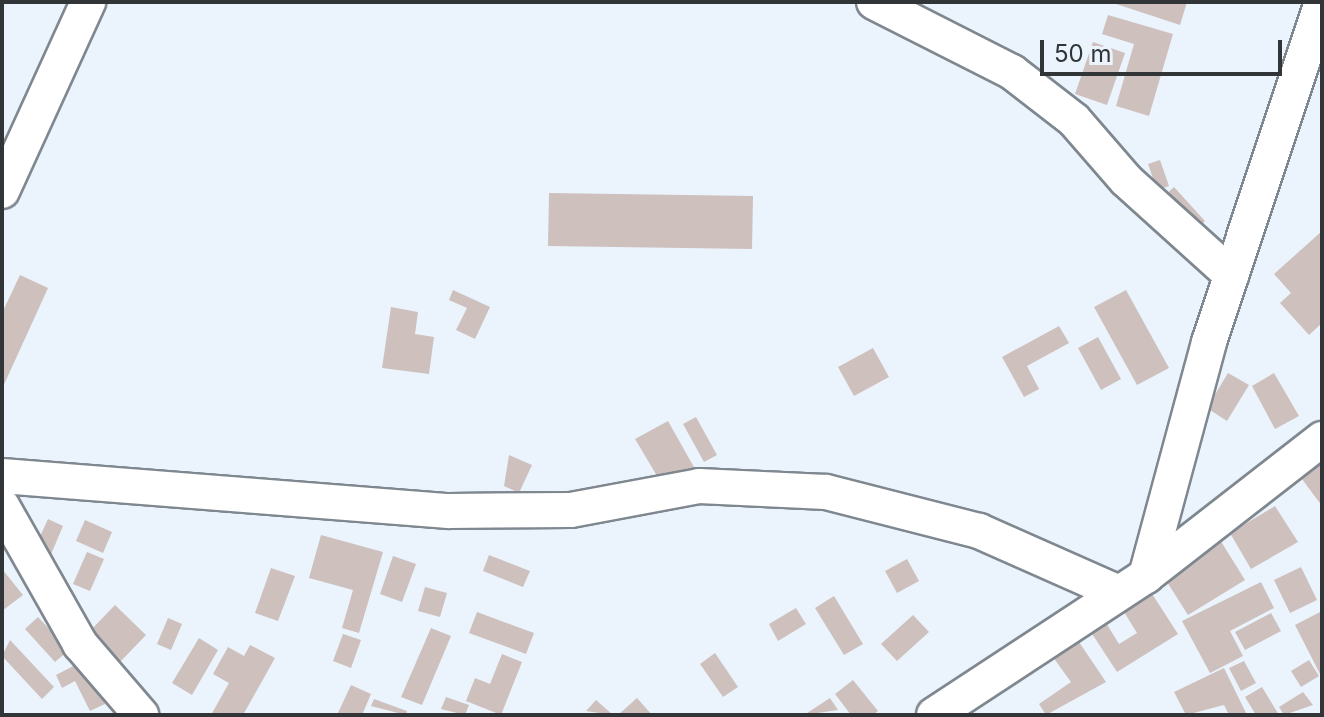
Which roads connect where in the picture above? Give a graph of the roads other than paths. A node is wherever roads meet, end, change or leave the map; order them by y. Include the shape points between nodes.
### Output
1 (88, 2) edge
2 (874, 2) edge
3 (1322, 2) edge
4 (2, 191) edge
5 (1231, 275) junction
6 (1322, 439) edge
7 (2, 476) edge
8 (2, 506) edge
9 (1132, 585) junction
10 (141, 715) edge
11 (934, 715) edge

1 - 4 street
2 - 5 street via 1012,72 1062,110 1185,238
3 - 5 street
5 - 9 street
6 - 9 street
7 - 9 street via 449,511 571,510 699,486 826,492 979,531
8 - 10 street via 80,644
9 - 11 street

